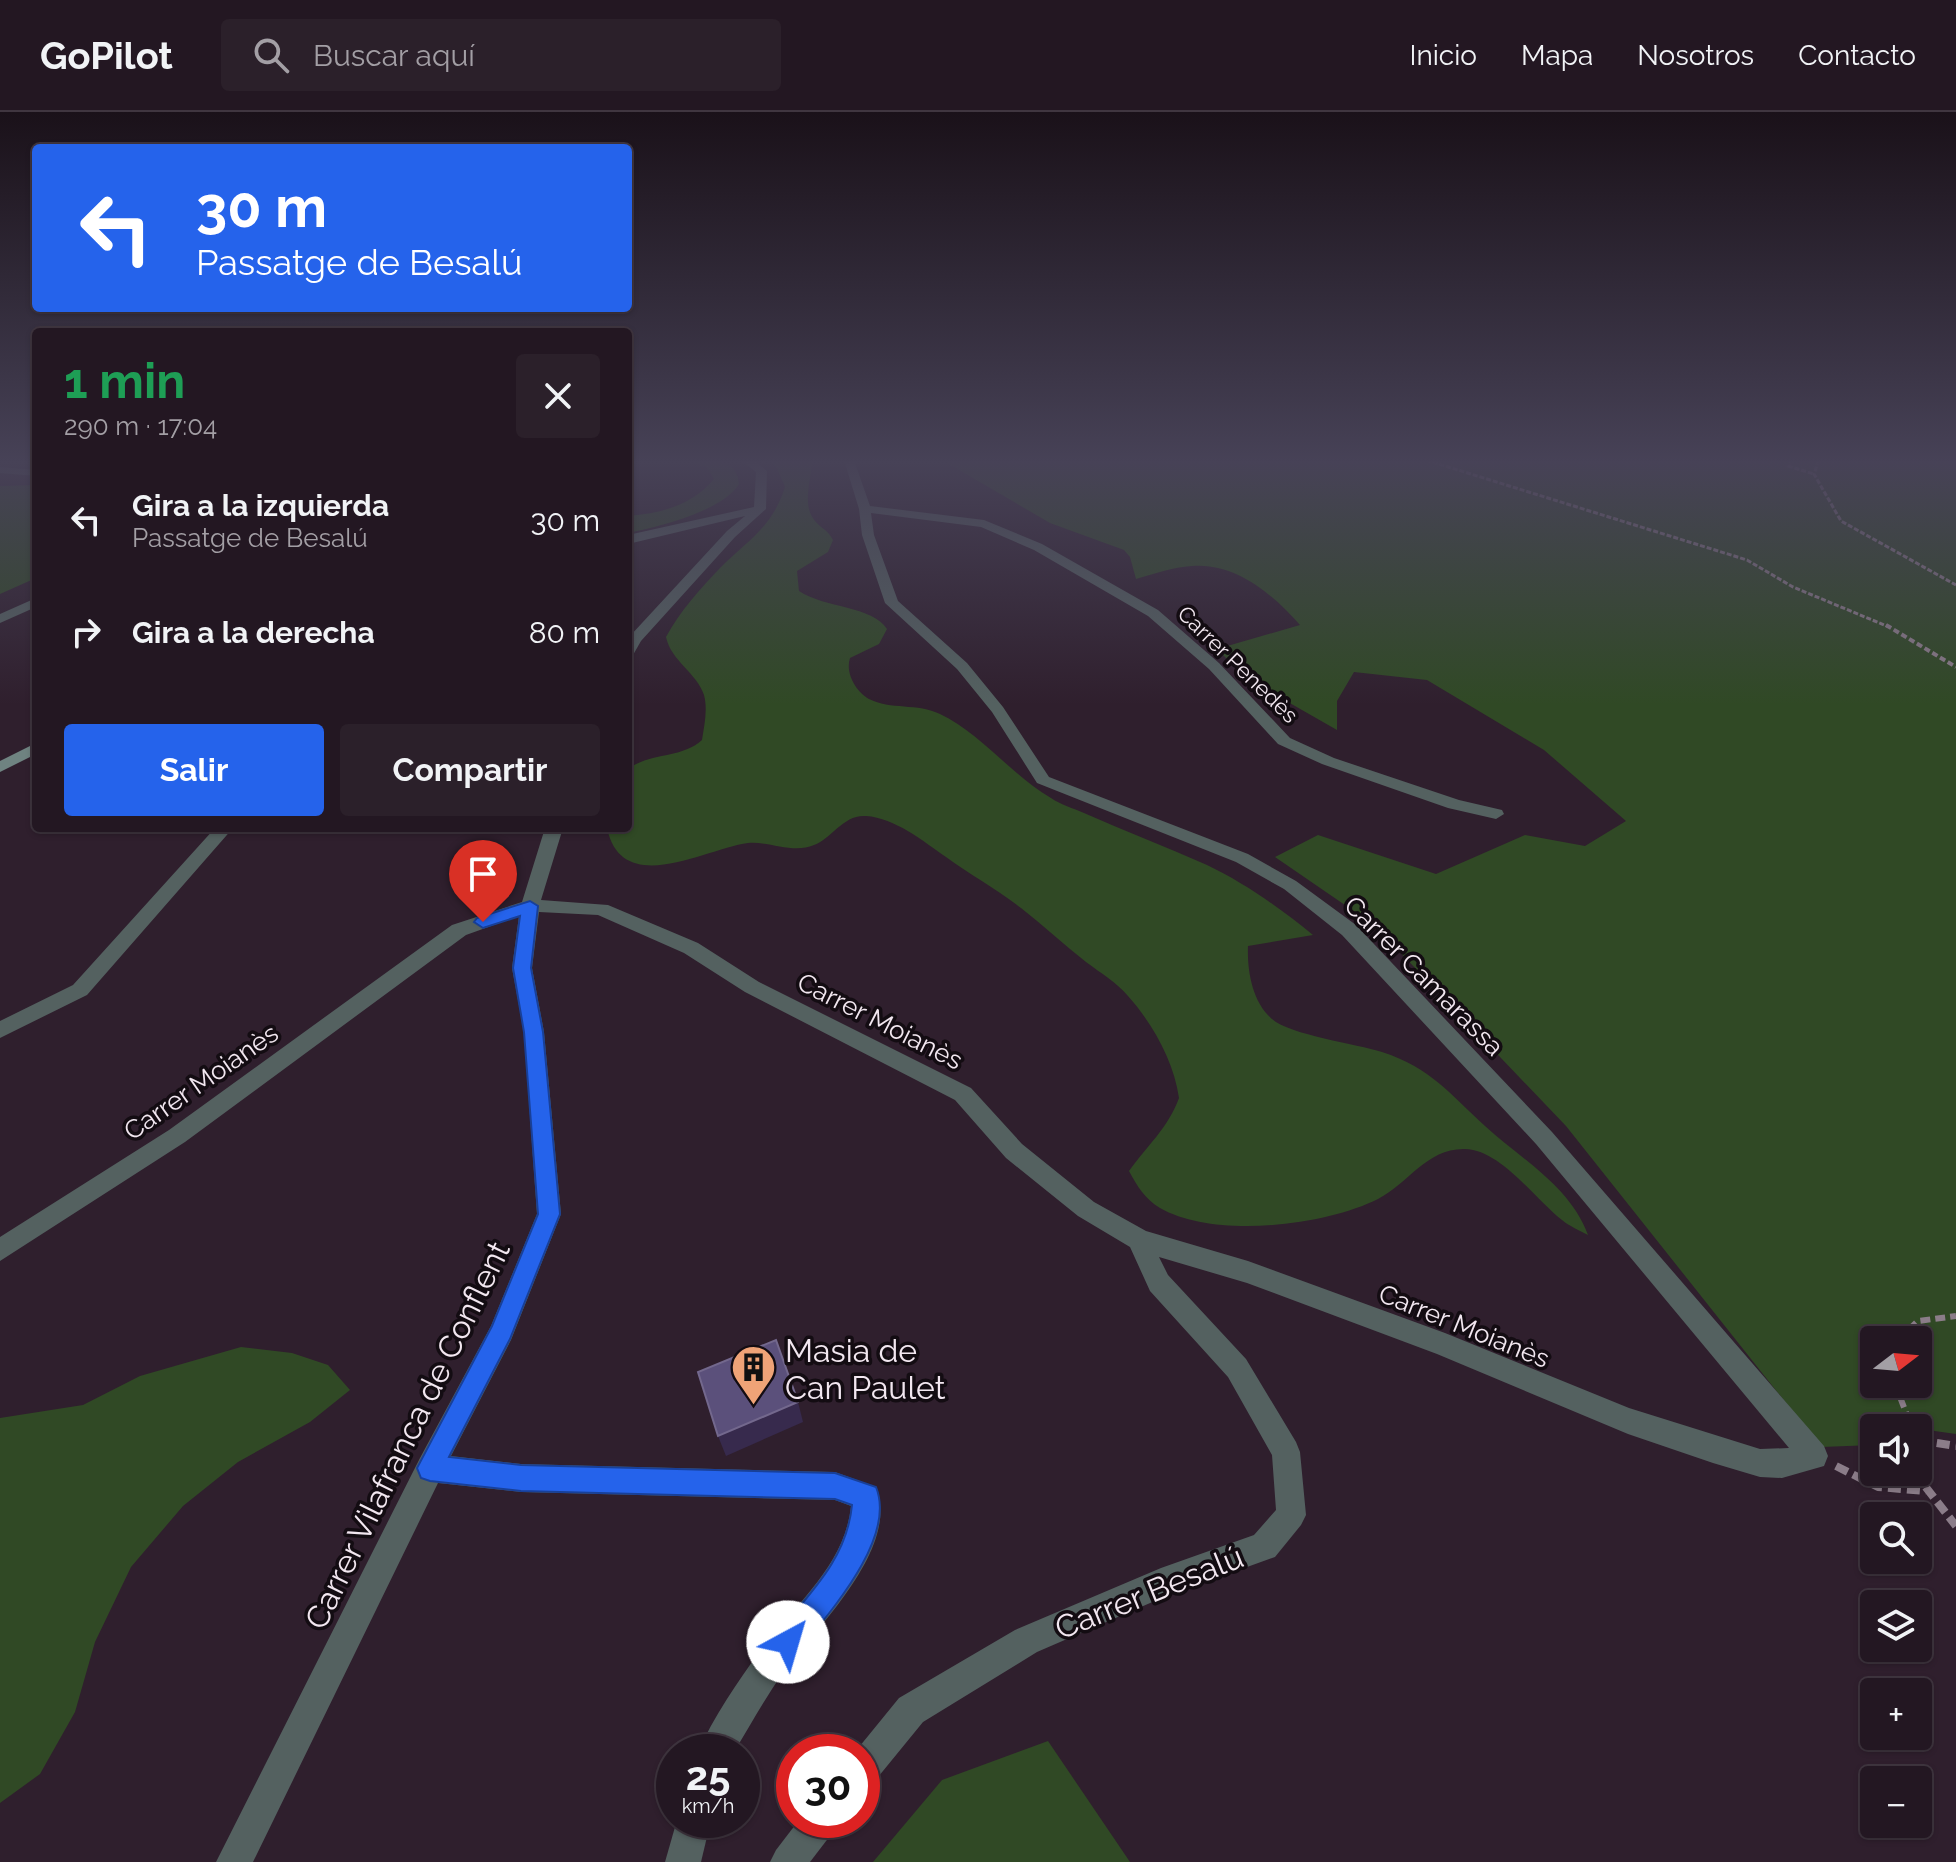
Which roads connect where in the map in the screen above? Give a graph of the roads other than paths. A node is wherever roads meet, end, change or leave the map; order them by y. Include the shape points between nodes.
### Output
1 (724, 542) edge
2 (870, 542) edge
3 (1025, 542) edge
4 (32, 604) edge
5 (0, 619) edge
6 (632, 645) edge
7 (32, 750) edge
8 (0, 767) edge
9 (1496, 814) dead end
10 (220, 832) edge
11 (553, 832) edge
12 (530, 906) junction
13 (0, 1030) edge
14 (1139, 1240) junction
15 (0, 1250) edge
16 (1814, 1456) joint
17 (430, 1468) junction
18 (726, 1734) edge
19 (880, 1748) edge
20 (689, 1838) edge
21 (807, 1838) edge
22 (234, 1862) edge
23 (683, 1862) edge
24 (788, 1862) edge

1 - 6 street
2 - 16 street, Carrer Camarassa via 892,603 962,666 1043,780 1242,858 1290,885 1349,930 1544,1138
3 - 9 street, Carrer Penedès via 1153,613 1214,666 1284,741 1341,766
4 - 5 street
7 - 8 street
10 - 13 street via 80,990
11 - 12 street, Carrer Vilafranca de Conflent
12 - 14 street, Carrer Moianès via 601,909 678,942 752,987 963,1094 1014,1151 1086,1209
12 - 15 street, Carrer Moianès via 459,930 177,1136
12 - 17 street, Carrer Vilafranca de Conflent via 522,968 534,1032 549,1214 502,1332
14 - 16 street, Carrer Moianès via 1248,1272 1445,1345 1614,1416 1713,1449 1760,1463
14 - 19 street, Carrer Besalú via 1159,1283 1237,1368 1286,1452 1291,1515 1264,1546 1026,1641 911,1710
17 - 18 street via 521,1478 835,1486 866,1497 863,1532 840,1578 771,1663
17 - 22 street, Carrer Vilafranca de Conflent
20 - 23 street
21 - 24 street

